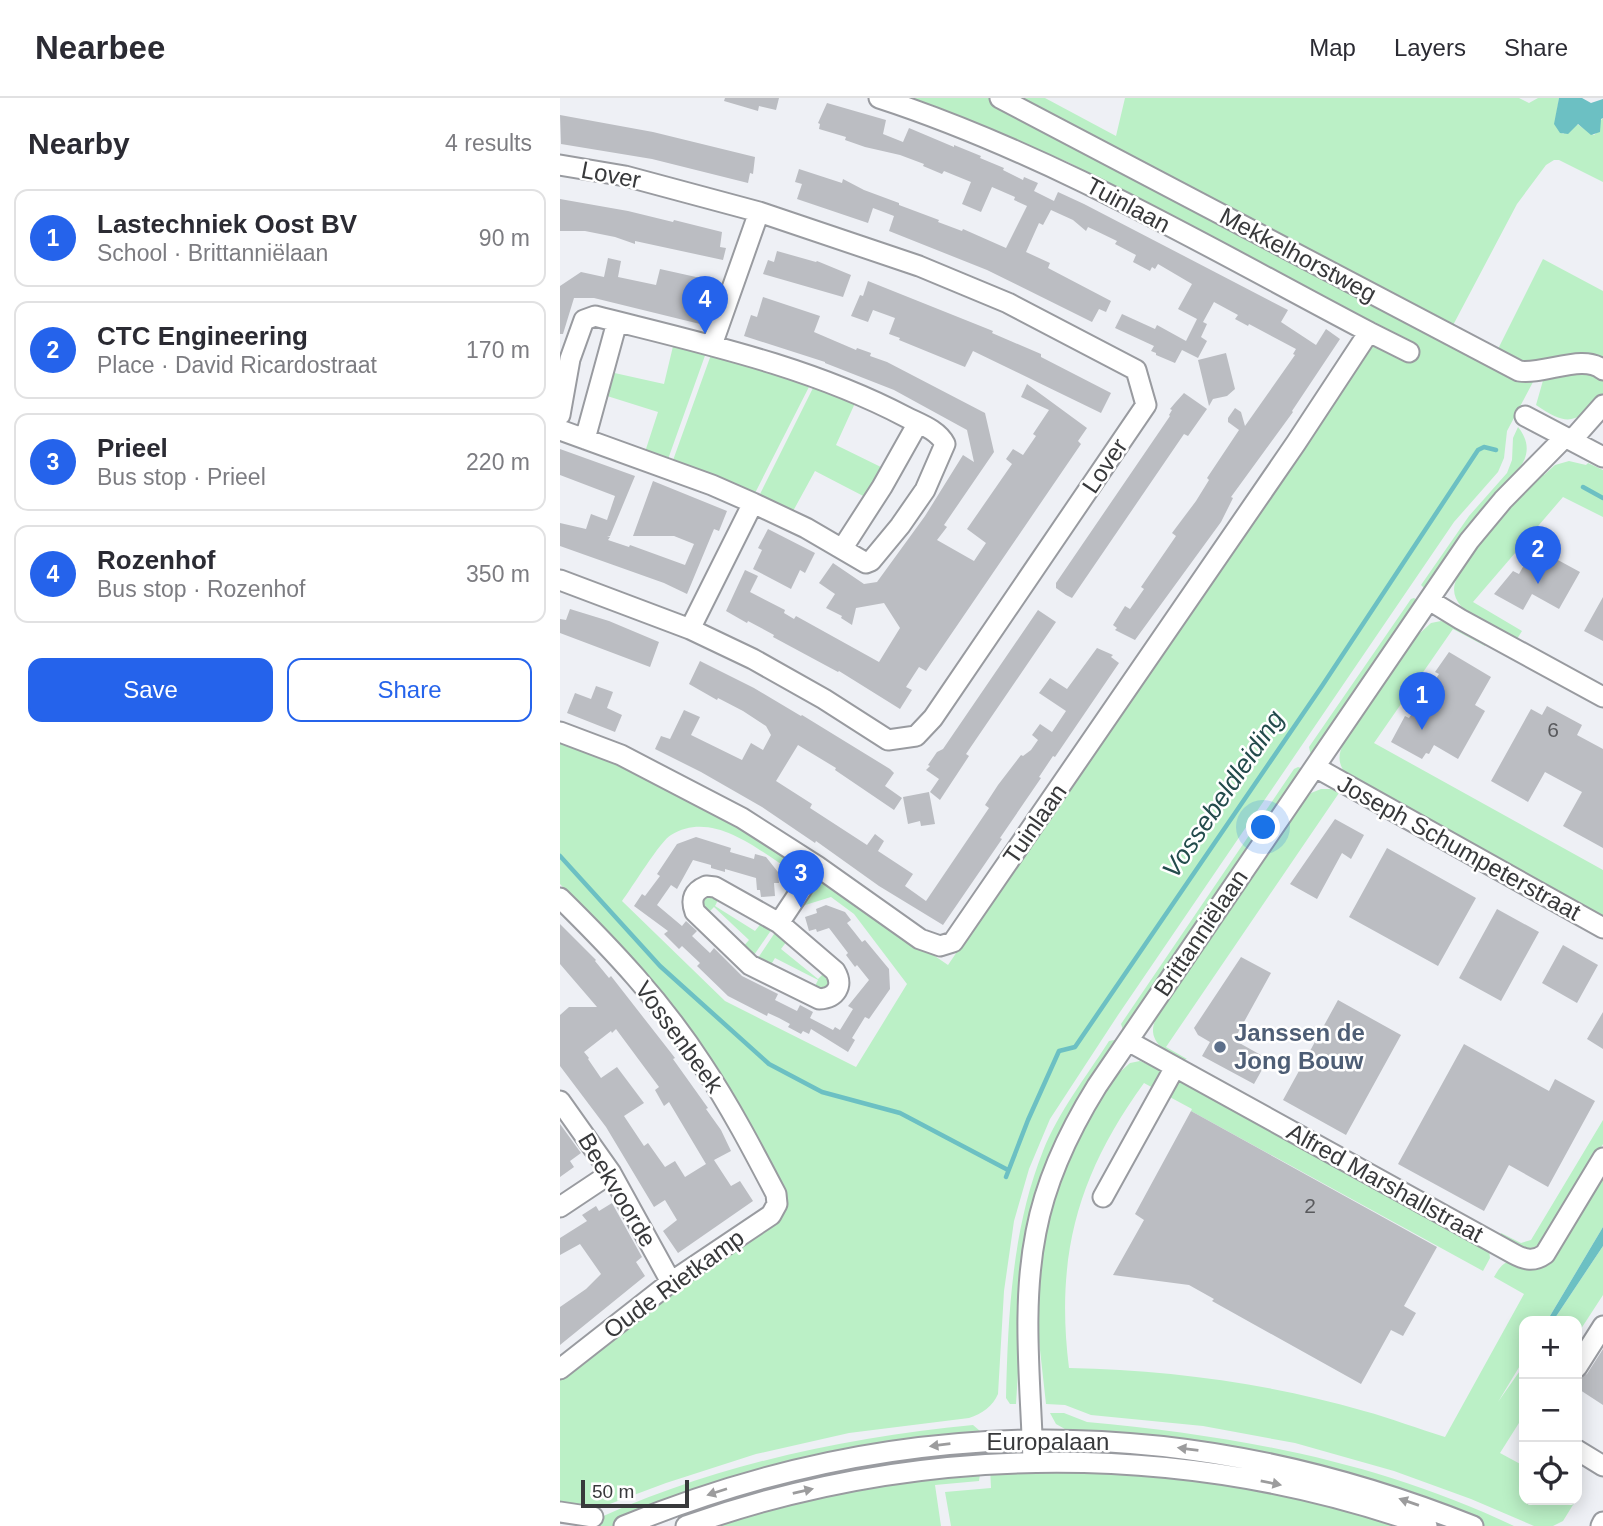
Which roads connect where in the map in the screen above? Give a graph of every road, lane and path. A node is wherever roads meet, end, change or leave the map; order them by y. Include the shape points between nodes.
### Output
1 (878, 98) edge
2 (1006, 99) edge
3 (560, 166) edge
4 (759, 212) junction
5 (617, 322) junction
6 (1369, 332) junction
7 (712, 345) junction
8 (1409, 352) dead end
9 (1603, 370) edge
10 (1603, 405) edge
11 (560, 415) edge
12 (1525, 416) dead end
13 (918, 423) junction
14 (560, 430) edge
15 (585, 439) junction
16 (1568, 439) junction
17 (1603, 457) edge
18 (753, 503) junction
19 (842, 549) junction
20 (560, 580) edge
21 (1429, 600) junction
22 (690, 629) junction
23 (1603, 697) edge
24 (560, 732) edge
25 (1315, 767) junction
26 (817, 866) junction
27 (560, 898) edge
28 (779, 923) junction
29 (1603, 928) edge
30 (1128, 1041) junction
31 (1175, 1067) junction
32 (560, 1101) edge
33 (1603, 1158) edge
34 (611, 1173) junction
35 (776, 1194) joint
36 (1103, 1197) dead end
37 (560, 1207) edge
38 (671, 1282) junction
39 (1603, 1326) edge
40 (1582, 1359) edge
41 (560, 1369) edge
42 (1032, 1439) junction
43 (1582, 1453) edge
44 (1032, 1462) junction
45 (1603, 1466) edge
46 (560, 1512) edge
47 (593, 1517) dead end
48 (624, 1526) edge
49 (686, 1526) edge
50 (1427, 1526) edge
51 (1473, 1526) edge

1 - 6 street, Tuinlaan via 936,116 1070,175
2 - 9 street, Mekkelhorstweg via 1519,371 1581,363
3 - 4 street, Lover via 625,176
4 - 7 street
4 - 22 street, Lover via 919,266 1030,314 1136,370 1146,405 933,718 916,736 888,740 812,692
5 - 7 street
5 - 11 street via 595,316 584,320 570,359
5 - 15 street
6 - 8 street, Tuinlaan
6 - 26 street, Tuinlaan via 953,942 940,946 920,939
7 - 13 street via 816,379
10 - 16 street, Brittanniëlaan
12 - 16 street
13 - 19 street
13 - 19 street via 945,444 925,490 871,561 861,561
14 - 15 street
15 - 18 street
16 - 17 street
16 - 21 street, Brittanniëlaan via 1492,512
18 - 19 street
18 - 22 street
20 - 22 street, Lover
21 - 23 street
21 - 25 street, Brittanniëlaan
24 - 26 street, Tuinlaan via 621,755 742,818
25 - 29 street, Joseph Schumpeterstraat
25 - 30 street, Brittanniëlaan
26 - 28 street
27 - 35 street, Vossenbeek via 610,947 701,1061
28 - 28 street via 835,971 839,978 835,994 819,999 750,965 695,912 693,896 698,889 715,887
30 - 31 street, Alfred Marshallstraat
30 - 42 street, Brittanniëlaan via 1074,1125 1053,1170 1038,1220 1029,1288
31 - 33 street, Alfred Marshallstraat via 1526,1259 1545,1254
31 - 36 street
32 - 34 street, Beekvoorde
34 - 37 street
34 - 38 street, Beekvoorde
35 - 38 street, Oude Rietkamp via 771,1215
38 - 41 street, Oude Rietkamp
39 - 40 street
42 - 44 street, Brittanniëlaan
42 -> 48 street, Europalaan via 964,1442 836,1461 750,1482
51 -> 42 street, Europalaan via 1379,1491 1264,1462 1150,1445
43 - 45 street
49 -> 44 street, Europalaan via 785,1495 863,1478
44 -> 50 street, Europalaan via 1143,1465 1240,1477 1348,1500
46 - 47 street

